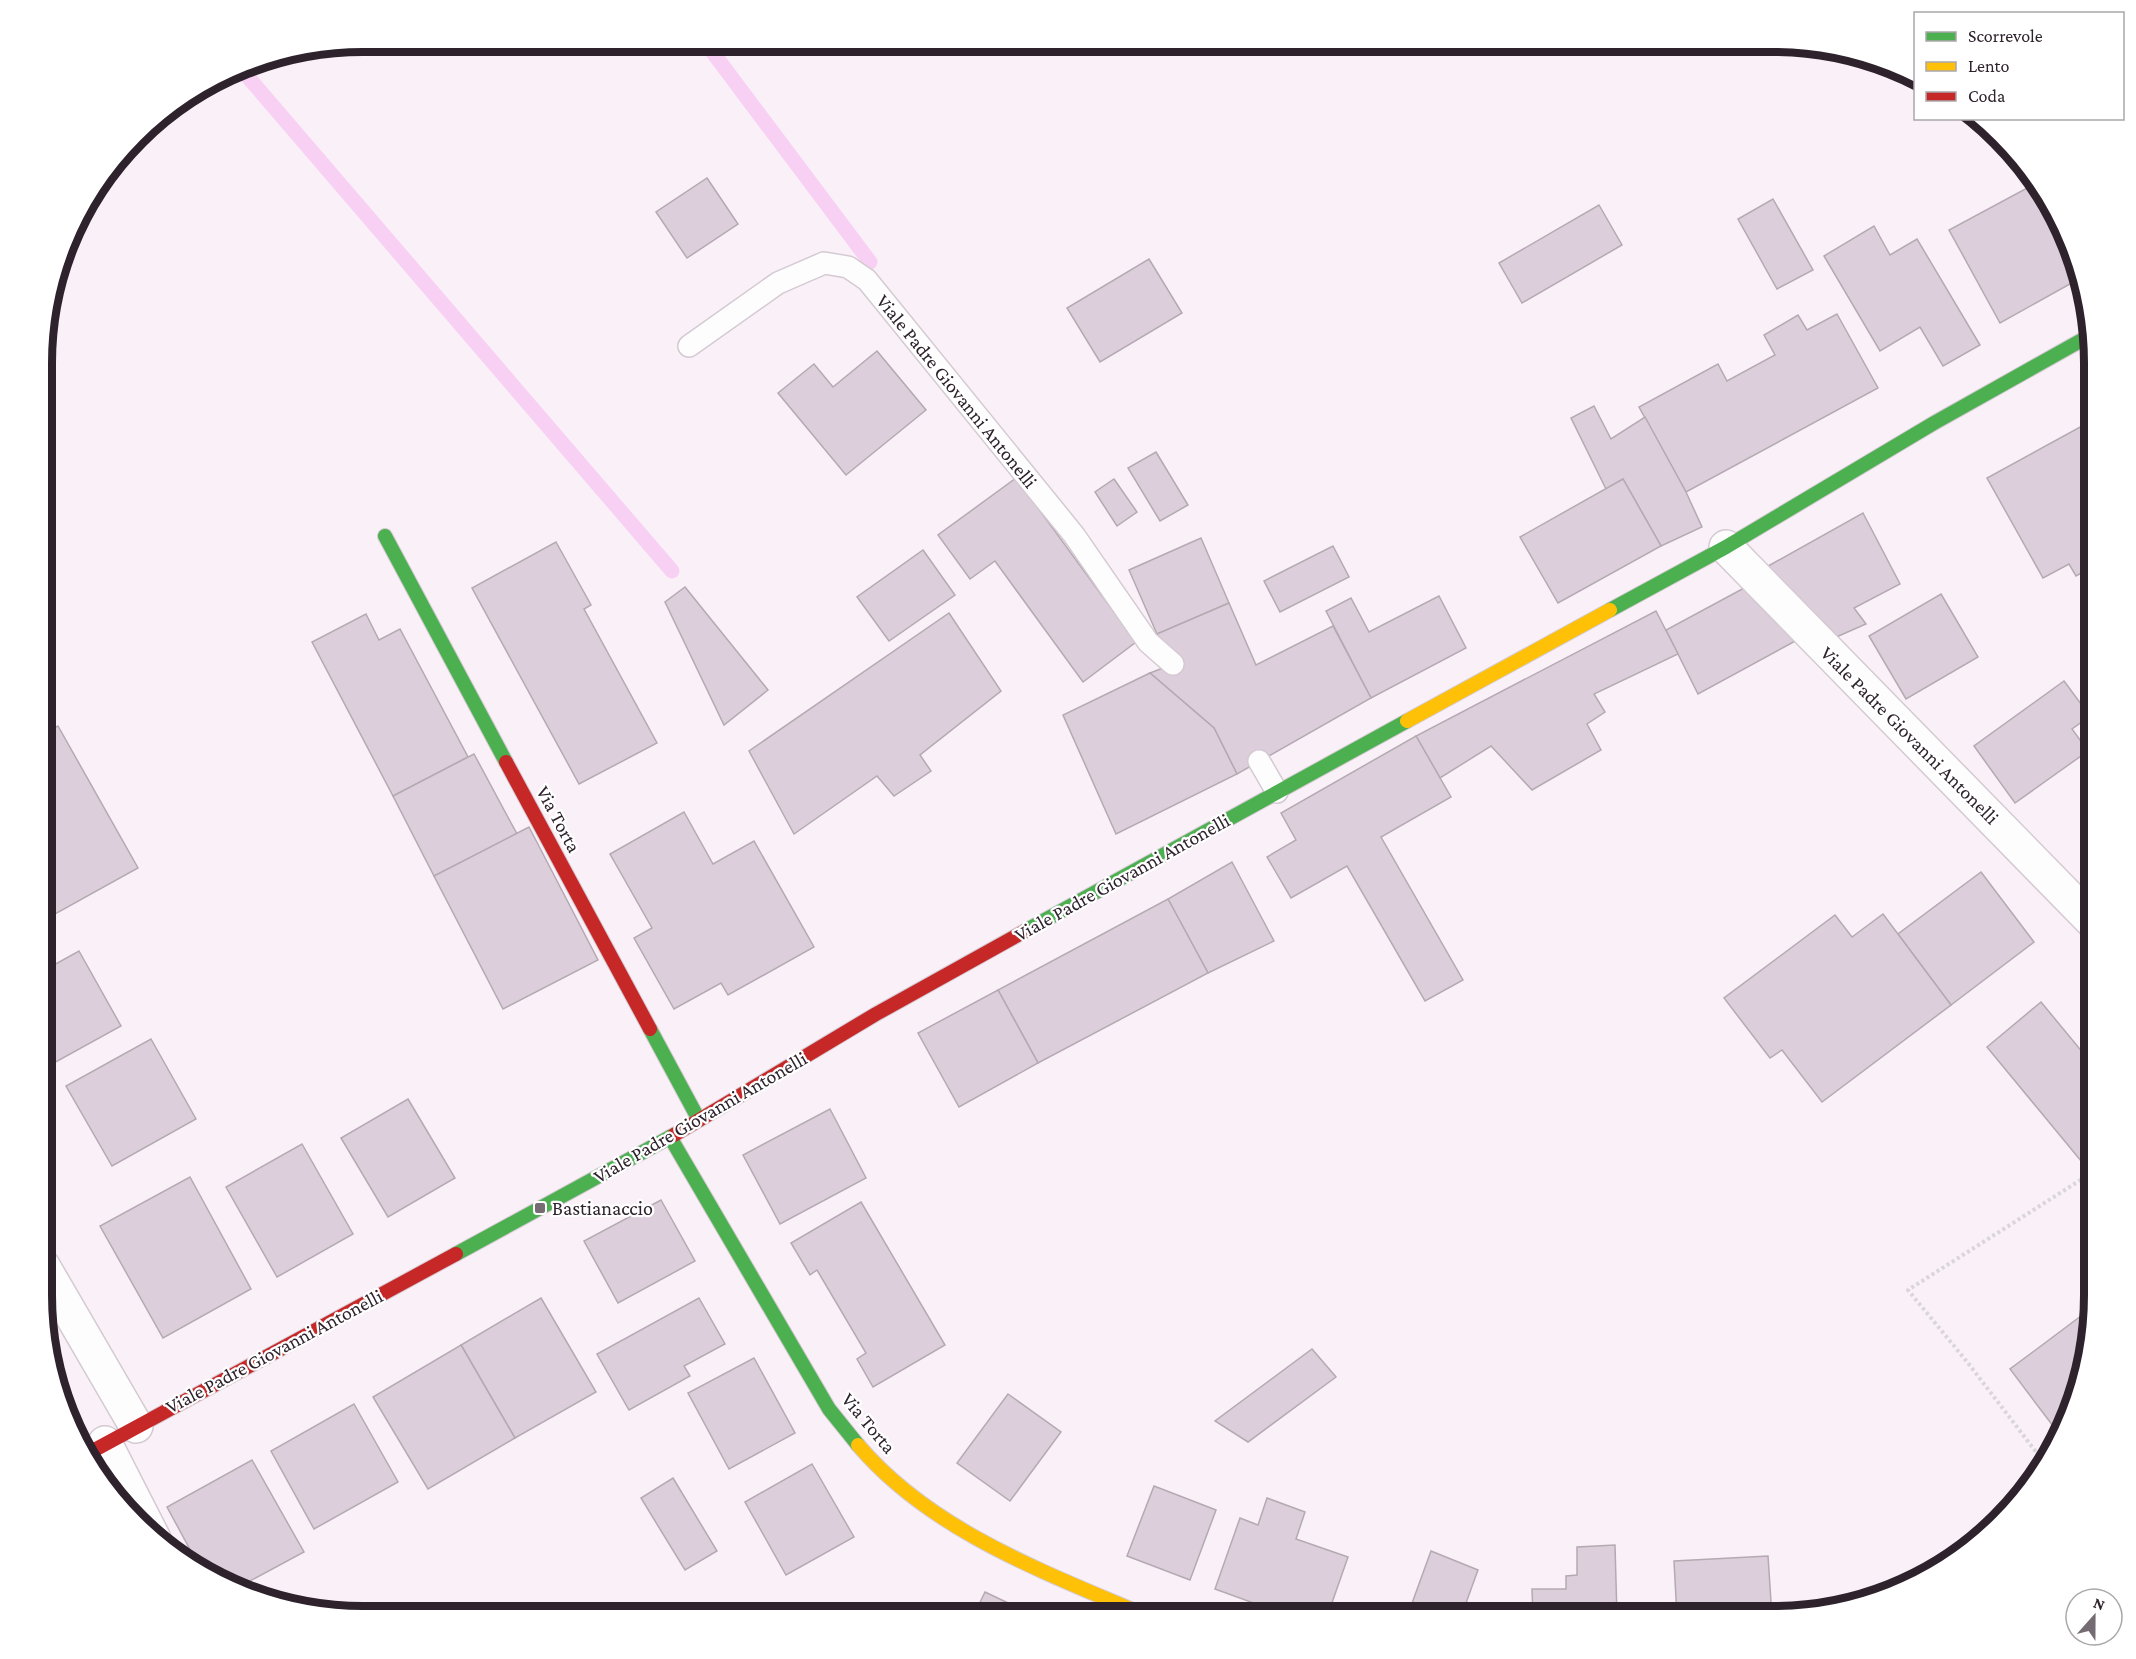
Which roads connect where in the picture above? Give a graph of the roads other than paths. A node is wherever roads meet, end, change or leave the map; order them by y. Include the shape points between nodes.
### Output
1 (2083, 340) edge
2 (689, 346) dead end
3 (385, 536) dead end
4 (1726, 547) junction
5 (1173, 664) dead end
6 (1259, 761) dead end
7 (1277, 792) junction
8 (2084, 913) edge
9 (699, 1120) junction
10 (670, 1137) junction
11 (52, 1281) edge
12 (136, 1426) junction
13 (96, 1448) edge
14 (129, 1500) edge
15 (1125, 1606) edge

1 - 4 main road, Viale Padre Giovanni Antonelli
2 - 5 lane, Viale Padre Giovanni Antonelli via 778,282 824,262 848,267 867,280 1074,535 1149,642
3 - 9 main road, Via Torta
4 - 7 main road, Viale Padre Giovanni Antonelli
4 - 8 street, Viale Padre Giovanni Antonelli
6 - 7 lane
7 - 9 main road, Viale Padre Giovanni Antonelli via 876,1014
9 - 10 main road, Viale Padre Giovanni Antonelli
10 - 12 main road, Viale Padre Giovanni Antonelli
10 - 15 main road, Via Torta via 829,1409 858,1445 894,1482 934,1511 986,1542
11 - 12 street
12 - 13 main road, Viale Padre Giovanni Antonelli
13 - 14 street

